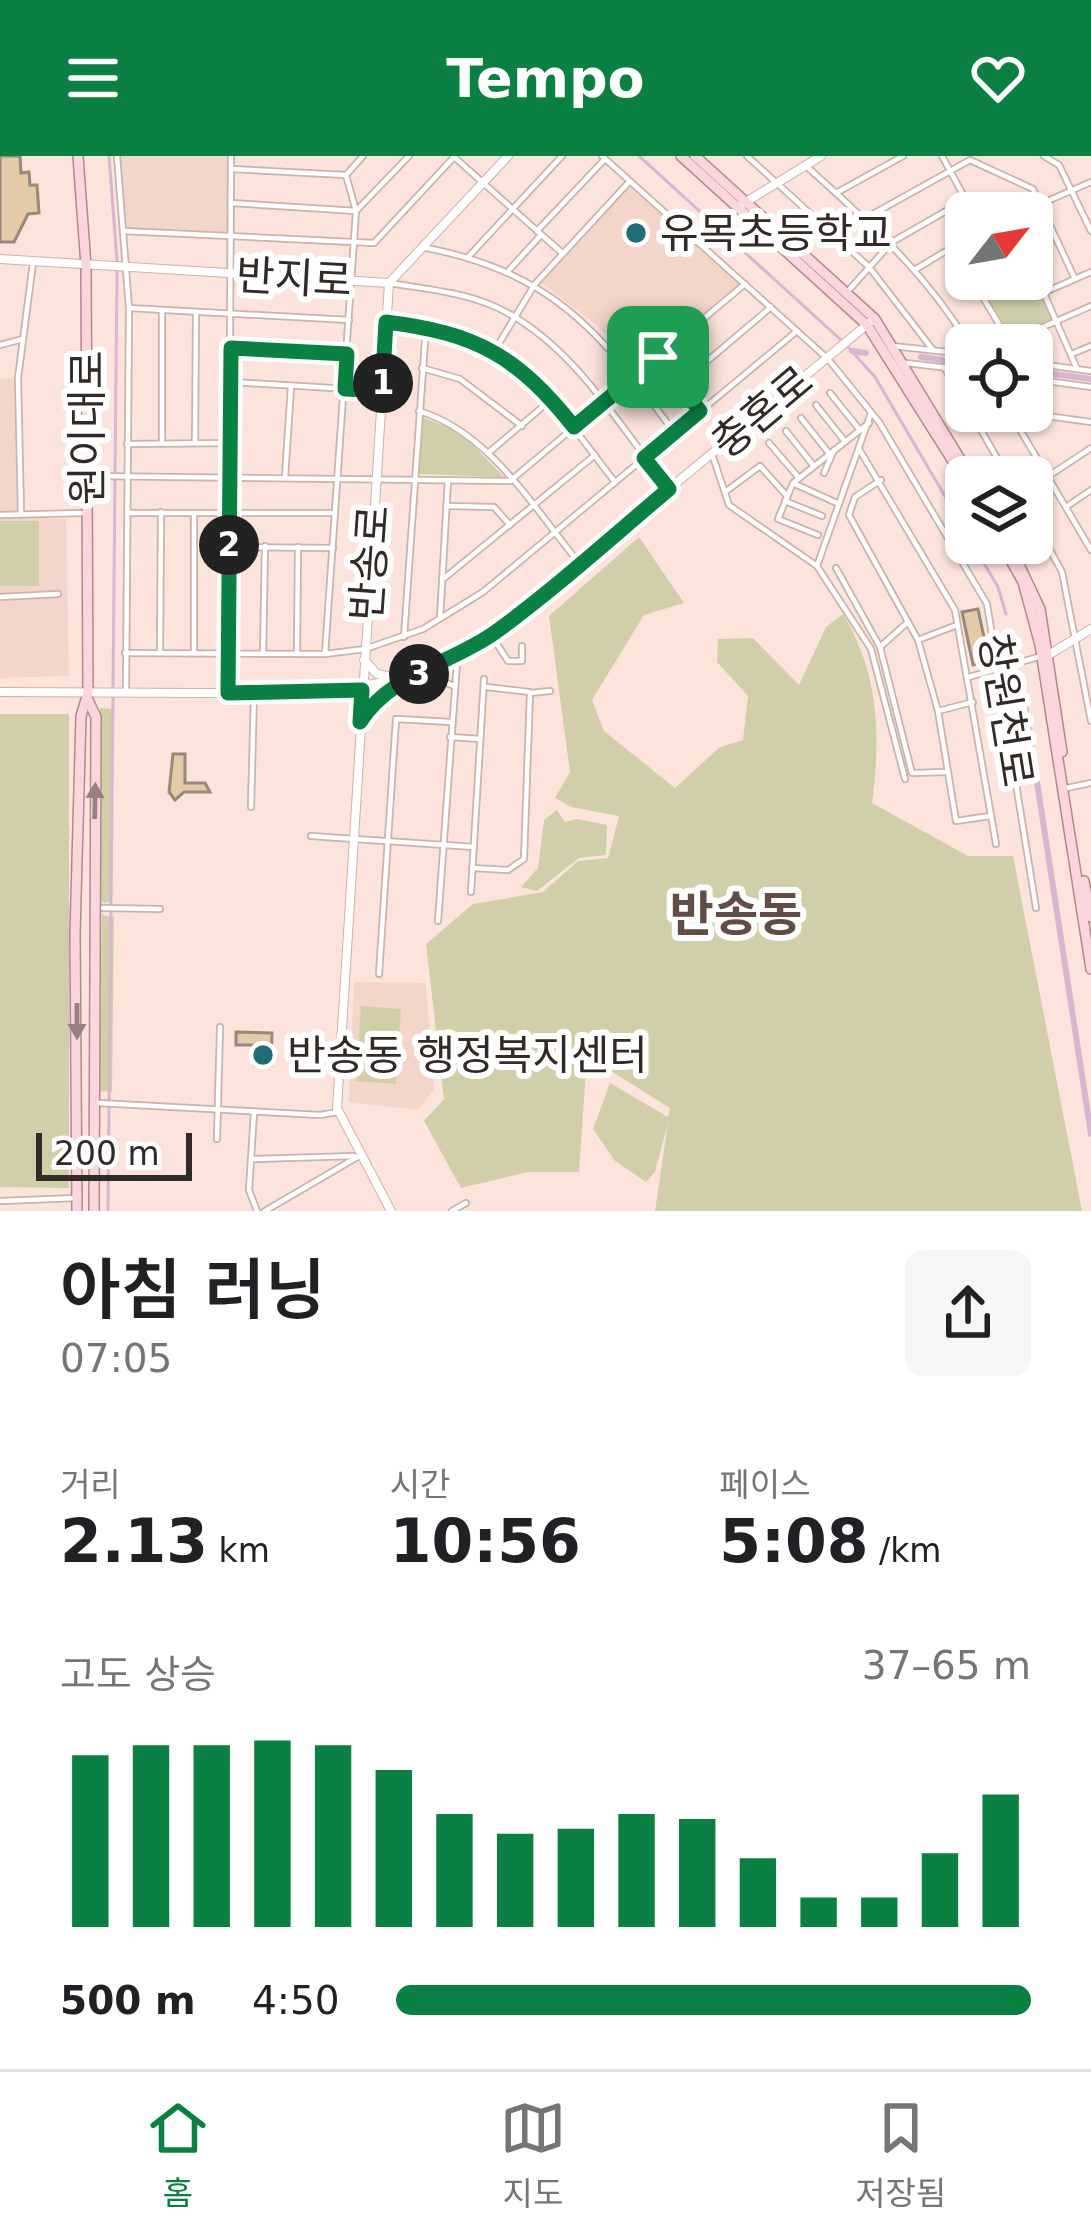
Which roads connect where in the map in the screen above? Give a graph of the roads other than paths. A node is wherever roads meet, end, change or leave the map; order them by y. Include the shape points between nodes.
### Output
1 (78, 156) edge
2 (117, 156) edge
3 (231, 156) edge
4 (364, 156) edge
5 (409, 156) edge
6 (454, 156) edge
7 (508, 156) edge
8 (562, 156) edge
9 (681, 156) edge
10 (695, 156) edge
11 (747, 156) edge
12 (821, 156) edge
13 (903, 156) edge
14 (942, 156) edge
15 (1044, 156) edge
16 (604, 157) edge
17 (805, 165) junction
18 (231, 169) junction
19 (950, 171) junction
20 (346, 175) junction
21 (630, 181) junction
22 (775, 182) junction
23 (1091, 182) edge
24 (483, 183) junction
25 (1073, 190) junction
26 (961, 192) edge
27 (1035, 192) edge
28 (836, 193) junction
29 (1053, 199) edge
30 (231, 203) junction
31 (743, 204) junction
32 (512, 208) junction
33 (356, 211) junction
34 (945, 212) edge
35 (864, 219) junction
36 (1053, 230) edge
37 (123, 231) junction
38 (1091, 231) edge
39 (540, 232) junction
40 (231, 236) junction
41 (892, 242) junction
42 (353, 244) junction
43 (422, 248) junction
44 (945, 251) edge
45 (562, 253) junction
46 (469, 256) junction
47 (0, 259) edge
48 (34, 261) junction
49 (86, 266) junction
50 (869, 267) junction
51 (916, 268) junction
52 (125, 269) junction
53 (508, 271) junction
54 (1091, 272) edge
55 (231, 275) junction
56 (1075, 279) junction
57 (352, 281) junction
58 (389, 283) junction
59 (535, 284) junction
60 (745, 284) junction
61 (1053, 289) edge
62 (848, 291) junction
63 (1049, 300) edge
64 (1091, 306) edge
65 (772, 307) junction
66 (129, 308) junction
67 (162, 310) junction
68 (196, 312) junction
69 (230, 314) junction
70 (514, 317) junction
71 (350, 320) junction
72 (1058, 321) junction
73 (386, 322) junction
74 (955, 324) edge
75 (1051, 324) edge
76 (867, 325) junction
77 (426, 327) junction
78 (797, 331) junction
79 (23, 339) junction
80 (0, 344) edge
81 (893, 346) junction
82 (1091, 346) edge
83 (231, 348) junction
84 (495, 350) junction
85 (933, 350) junction
86 (945, 352) edge
87 (347, 354) junction
88 (1072, 354) junction
89 (828, 356) junction
90 (658, 357) junction
91 (904, 362) junction
92 (1053, 366) edge
93 (944, 367) edge
94 (422, 368) junction
95 (1077, 369) junction
96 (1091, 371) edge
97 (634, 377) junction
98 (230, 382) junction
99 (1053, 382) edge
100 (679, 385) junction
101 (291, 387) junction
102 (1091, 387) edge
103 (345, 389) junction
104 (382, 391) junction
105 (830, 392) dead end
106 (552, 399) junction
107 (602, 404) junction
108 (816, 405) dead end
109 (418, 411) junction
110 (700, 411) junction
111 (872, 412) junction
112 (1053, 417) edge
113 (801, 418) dead end
114 (1091, 422) edge
115 (868, 423) junction
116 (522, 426) junction
117 (574, 427) junction
118 (859, 429) junction
119 (785, 431) dead end
120 (674, 432) junction
121 (843, 439) junction
122 (162, 443) junction
123 (195, 443) junction
124 (230, 443) junction
125 (770, 443) dead end
126 (127, 444) junction
127 (836, 445) junction
128 (1091, 448) edge
129 (859, 449) junction
130 (828, 452) junction
131 (488, 454) junction
132 (712, 454) junction
133 (595, 455) junction
134 (952, 456) edge
135 (955, 456) edge
136 (644, 458) junction
137 (813, 466) junction
138 (824, 473) dead end
139 (1053, 474) edge
140 (87, 476) junction
141 (285, 477) junction
142 (128, 478) junction
143 (230, 478) junction
144 (336, 478) junction
145 (376, 479) junction
146 (414, 479) junction
147 (448, 480) junction
148 (796, 480) junction
149 (881, 480) junction
150 (511, 481) junction
151 (616, 482) junction
152 (1053, 485) edge
153 (669, 489) junction
154 (1091, 490) edge
155 (725, 493) junction
156 (786, 498) junction
157 (839, 504) junction
158 (446, 506) junction
159 (532, 507) junction
160 (1066, 507) junction
161 (161, 512) junction
162 (87, 513) junction
163 (128, 513) junction
164 (194, 513) junction
165 (229, 513) junction
166 (21, 514) junction
167 (335, 514) junction
168 (0, 515) edge
169 (822, 516) dead end
170 (510, 525) junction
171 (554, 533) junction
172 (818, 535) dead end
173 (1088, 535) edge
174 (265, 546) junction
175 (229, 547) junction
176 (298, 547) junction
177 (333, 548) junction
178 (1091, 550) edge
179 (1053, 556) edge
180 (580, 564) junction
181 (1014, 564) edge
182 (817, 566) junction
183 (836, 568) dead end
184 (442, 580) junction
185 (58, 594) dead end
186 (0, 596) edge
187 (440, 620) junction
188 (908, 622) junction
189 (956, 625) junction
190 (1091, 629) edge
191 (491, 635) junction
192 (404, 637) junction
193 (1079, 638) junction
194 (918, 640) junction
195 (522, 646) dead end
196 (880, 647) junction
197 (125, 653) junction
198 (160, 653) junction
199 (262, 653) junction
200 (194, 654) junction
201 (228, 654) junction
202 (297, 654) junction
203 (326, 654) junction
204 (364, 655) junction
205 (1046, 655) junction
206 (458, 663) dead end
207 (999, 667) junction
208 (1091, 670) edge
209 (1084, 675) junction
210 (969, 677) junction
211 (434, 678) dead end
212 (404, 679) junction
213 (454, 686) junction
214 (362, 690) junction
215 (550, 691) dead end
216 (0, 692) edge
217 (530, 692) junction
218 (124, 693) junction
219 (228, 693) junction
220 (254, 694) junction
221 (88, 696) junction
222 (973, 702) junction
223 (938, 711) junction
224 (1091, 721) edge
225 (360, 722) junction
226 (451, 722) junction
227 (450, 737) junction
228 (481, 739) junction
229 (948, 772) junction
230 (905, 779) dead end
231 (1091, 783) edge
232 (1067, 788) junction
233 (251, 807) dead end
234 (990, 816) junction
235 (311, 836) dead end
236 (353, 838) junction
237 (388, 841) junction
238 (996, 844) dead end
239 (443, 845) junction
240 (474, 847) junction
241 (472, 868) junction
242 (94, 887) junction
243 (471, 892) dead end
244 (1089, 896) edge
245 (104, 908) junction
246 (1036, 908) dead end
247 (160, 909) dead end
248 (94, 919) junction
249 (1089, 920) edge
250 (438, 921) dead end
251 (1091, 969) edge
252 (379, 974) dead end
253 (220, 1027) dead end
254 (99, 1104) junction
255 (219, 1111) junction
256 (254, 1112) junction
257 (338, 1112) junction
258 (218, 1139) dead end
259 (360, 1156) junction
260 (251, 1159) junction
261 (77, 1198) junction
262 (0, 1201) edge
263 (466, 1203) dead end
264 (77, 1211) edge
265 (94, 1211) edge
266 (256, 1211) edge
267 (266, 1211) edge
268 (391, 1211) edge
269 (452, 1211) edge

1 - 49 main road, 원이대로
2 - 37 street
3 - 18 street
4 - 20 street
5 - 33 street
6 - 24 street
6 - 42 street via 374,243
7 - 24 street
8 - 32 street
9 - 31 main road
10 - 31 main road
11 - 22 street
12 - 17 street
13 - 28 street
14 - 19 street
15 - 25 street
16 - 21 street, 창원천로
16 - 39 street
17 - 22 street
17 - 28 street
18 - 20 street
18 - 30 street
19 - 26 street
19 - 27 street via 970,160
19 - 35 street
20 - 33 street
21 - 45 street
21 - 60 street, 창원천로
22 - 31 street
22 - 50 street
23 - 25 street
24 - 32 street
24 - 43 street
25 - 29 street
25 - 38 street
28 - 35 street
30 - 33 street
30 - 40 street
31 - 62 main road
31 - 76 main road
32 - 39 street
32 - 46 street
33 - 42 street
34 - 41 street
35 - 41 street
36 - 56 street
37 - 40 street
37 - 52 street
39 - 45 street
39 - 53 street
40 - 42 street
40 - 55 street
41 - 50 street
41 - 51 street
42 - 57 street
43 - 46 street
43 - 58 street
44 - 51 street
45 - 59 street
46 - 53 street
47 - 48 street
48 - 49 street
48 - 79 street
49 - 52 street, 반지로
49 - 140 main road, 원이대로
50 - 62 street
50 - 85 street
51 - 74 street
52 - 55 street, 반지로
52 - 66 street
53 - 59 street
54 - 56 street
55 - 57 street, 반지로
55 - 69 street
56 - 61 street
57 - 58 street, 반지로
57 - 71 street
58 - 70 street, 반지로 via 462,295
58 - 73 street, 반송로
59 - 70 street
59 - 97 street via 578,313
60 - 65 street, 창원천로
60 - 90 street
62 - 76 main road
63 - 72 street
64 - 72 street
65 - 78 street, 창원천로
65 - 100 street
66 - 67 street
66 - 126 street
67 - 68 street
67 - 122 street
68 - 69 street
68 - 123 street
69 - 71 street
69 - 83 street
70 - 84 street
70 - 107 street, 반지로 via 558,348
71 - 87 street
72 - 75 street
72 - 88 street
73 - 77 street
73 - 104 street, 반송로
76 - 81 main road
76 - 89 street, 충혼로
76 - 134 main road
77 - 84 street
77 - 94 street
78 - 89 street, 창원천로
78 - 110 street
79 - 80 street
79 - 166 street
81 - 85 street
81 - 91 main road
82 - 88 street
83 - 87 street
83 - 98 street
84 - 106 street
85 - 86 street
87 - 103 street
88 - 95 street
89 - 111 street, 창원천로
89 - 132 street, 충혼로
90 - 97 street
90 - 100 street
91 - 93 street
91 - 135 main road
92 - 95 street
94 - 109 street
94 - 116 street via 460,379
95 - 96 street
97 - 107 street
97 - 120 street
98 - 101 street
98 - 124 street
99 - 102 street
100 - 110 street
101 - 103 street
101 - 141 street
103 - 104 street
103 - 144 street
104 - 145 street, 반송로
105 - 118 street
106 - 116 street
106 - 117 street
107 - 117 street
107 - 136 street, 반지로
108 - 121 street
109 - 131 street via 462,430
109 - 146 street
110 - 120 street
111 - 115 street
111 - 207 street, 창원천로 via 987,604
112 - 114 street
113 - 130 street
115 - 118 street
115 - 129 street
116 - 131 street
117 - 133 street
117 - 150 street
118 - 121 street
119 - 137 street
120 - 136 street
121 - 127 street
122 - 123 street
122 - 126 street
123 - 124 street
124 - 143 street
125 - 148 street
126 - 142 street
127 - 130 street
127 - 138 street
128 - 139 street
129 - 149 street
129 - 157 street
130 - 137 street
131 - 150 street
132 - 153 street, 충혼로
132 - 155 street
133 - 151 street
133 - 159 street
136 - 151 street
136 - 153 street, 반지로
137 - 148 street
140 - 142 street
140 - 162 main road, 원이대로
141 - 143 street
141 - 144 street
142 - 143 street
142 - 163 street
143 - 165 street
144 - 145 street
144 - 167 street
145 - 146 street
145 - 204 street, 반송로
146 - 147 street
146 - 192 street
147 - 150 street
147 - 158 street
148 - 156 street
148 - 157 street
149 - 188 street via 854,497 849,515
149 - 189 street via 955,610
150 - 159 street
151 - 171 street
152 - 160 street
153 - 180 street, 충혼로
154 - 160 street
155 - 156 street via 760,466
155 - 182 street via 729,505
156 - 169 street
156 - 172 street via 778,519
157 - 182 street
158 - 170 street via 494,506
158 - 184 street
159 - 170 street
159 - 171 street
160 - 173 street
161 - 163 street
161 - 164 street
161 - 198 street
162 - 166 street
162 - 221 main road, 원이대로
163 - 197 street
164 - 165 street
164 - 200 street
165 - 167 street
165 - 175 street
166 - 168 street
167 - 177 street
170 - 184 street
171 - 180 street
171 - 187 street
173 - 178 street
174 - 175 street
174 - 176 street
174 - 199 street
175 - 201 street
176 - 177 street
176 - 202 street
177 - 203 street
179 - 193 street
180 - 191 street, 충혼로
181 - 205 main road
182 - 230 street via 871,649
183 - 196 street
184 - 187 street
185 - 186 street
187 - 192 street
188 - 194 street
188 - 196 street
189 - 194 street
189 - 210 street
190 - 193 street
191 - 195 street via 508,661 522,661
191 - 212 street, 충혼로
192 - 204 street
193 - 205 street
193 - 209 street
194 - 223 street
196 - 229 street via 912,773
197 - 198 street
197 - 218 street
198 - 200 street
199 - 201 street
199 - 202 street
200 - 201 street
201 - 219 street
202 - 203 street
203 - 204 street
204 - 212 street via 382,677
204 - 214 street, 반송로
205 - 207 street
205 - 232 main road
205 - 249 main road
206 - 213 street
207 - 210 street
207 - 246 street, 창원천로
208 - 209 street
209 - 224 street
210 - 222 street
211 - 213 street
212 - 214 street, 충혼로
212 - 225 street, 충혼로
213 - 226 street
214 - 220 street, 충혼로
214 - 225 street, 반송로
215 - 217 street
216 - 221 street
217 - 228 street via 485,683
217 - 241 street via 524,859 508,870
218 - 219 street, 충혼로
218 - 221 street, 충혼로
219 - 220 street, 충혼로
220 - 233 street
242 -> 221 main road, 원이대로 via 96,717
221 -> 261 main road, 원이대로 via 76,881
222 - 223 street
222 - 234 street
223 - 229 street
225 - 236 street, 반송로
226 - 227 street
226 - 237 street via 396,719
227 - 228 street
227 - 239 street
228 - 240 street
229 - 234 street via 956,821
231 - 232 street
232 - 244 main road
234 - 238 street
235 - 236 street
236 - 237 street
236 - 257 street, 반송로
237 - 239 street
237 - 252 street
239 - 240 street
239 - 250 street
240 - 241 street
241 - 243 street
242 - 245 street
242 - 248 main road, 원이대로
244 - 249 main road
245 - 247 street
245 - 248 street
248 - 254 main road, 원이대로
249 - 251 main road
253 - 255 street
254 - 255 street
254 - 265 main road, 원이대로
255 - 256 street
255 - 258 street
256 - 257 street
256 - 260 street
257 - 259 street, 반송로
259 - 260 street
259 - 267 street
259 - 268 street, 반송로
260 - 266 street
261 - 262 street
261 - 264 main road, 원이대로
263 - 269 street

